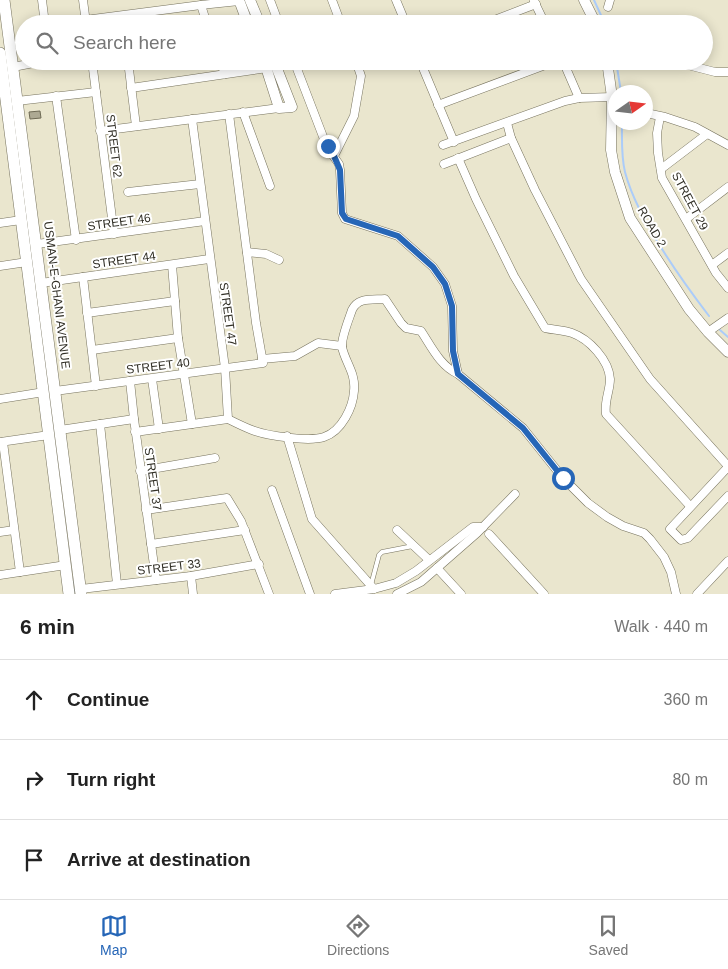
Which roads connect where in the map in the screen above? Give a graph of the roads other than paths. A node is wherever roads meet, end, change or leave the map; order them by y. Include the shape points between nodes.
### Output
1 (4, 0) edge
2 (42, 0) edge
3 (82, 0) edge
4 (250, 0) edge
5 (270, 0) edge
6 (332, 0) edge
7 (396, 0) edge
8 (584, 0) edge
9 (239, 1) edge
10 (535, 2) edge
11 (201, 4) junction
12 (44, 15) edge
13 (85, 15) edge
14 (122, 15) edge
15 (204, 15) edge
16 (244, 15) edge
17 (256, 15) edge
18 (276, 15) edge
19 (338, 15) edge
20 (402, 15) edge
21 (505, 15) edge
22 (541, 15) edge
23 (592, 15) edge
24 (0, 53) edge
25 (15, 66) edge
26 (12, 67) junction
27 (93, 70) edge
28 (129, 70) edge
29 (223, 70) edge
30 (242, 70) edge
31 (271, 70) edge
32 (298, 70) edge
33 (360, 70) edge
34 (424, 70) edge
35 (532, 70) edge
36 (567, 70) edge
37 (608, 70) edge
38 (708, 70) edge
39 (728, 72) edge
40 (225, 74) junction
41 (610, 85) edge
42 (131, 88) junction
43 (96, 92) junction
44 (56, 96) junction
45 (579, 98) junction
46 (17, 101) junction
47 (608, 102) edge
48 (438, 105) junction
49 (279, 108) joint
50 (242, 112) junction
51 (229, 114) junction
52 (653, 115) edge
53 (660, 117) junction
54 (192, 119) junction
55 (507, 123) junction
56 (136, 126) junction
57 (612, 130) edge
58 (100, 131) junction
59 (707, 134) junction
60 (511, 138) junction
61 (454, 142) junction
62 (444, 145) dead end
63 (728, 145) edge
64 (334, 156) junction
65 (458, 158) junction
66 (444, 164) dead end
67 (661, 169) junction
68 (200, 184) junction
69 (270, 186) dead end
70 (728, 186) edge
71 (128, 192) dead end
72 (686, 219) junction
73 (21, 220) junction
74 (205, 221) junction
75 (0, 223) edge
76 (114, 234) junction
77 (76, 240) junction
78 (37, 244) junction
79 (247, 252) junction
80 (728, 253) edge
81 (210, 259) junction
82 (279, 260) dead end
83 (27, 262) junction
84 (172, 265) junction
85 (712, 265) junction
86 (0, 266) edge
87 (83, 277) junction
88 (41, 283) junction
89 (728, 288) edge
90 (175, 301) junction
91 (87, 313) junction
92 (728, 318) edge
93 (708, 332) junction
94 (178, 338) junction
95 (342, 346) junction
96 (92, 350) junction
97 (728, 352) edge
98 (263, 361) junction
99 (225, 368) junction
100 (458, 374) junction
101 (184, 375) junction
102 (152, 378) junction
103 (130, 381) junction
104 (96, 386) junction
105 (49, 392) junction
106 (0, 399) edge
107 (228, 418) junction
108 (134, 420) junction
109 (100, 424) junction
110 (192, 424) junction
111 (159, 429) junction
112 (60, 430) junction
113 (135, 432) junction
114 (49, 435) junction
115 (287, 436) junction
116 (1, 442) edge
117 (214, 458) dead end
118 (728, 467) edge
119 (140, 471) junction
120 (9, 486) junction
121 (0, 487) edge
122 (272, 490) dead end
123 (515, 494) dead end
124 (728, 496) edge
125 (690, 506) junction
126 (146, 510) junction
127 (483, 528) junction
128 (14, 530) junction
129 (245, 530) junction
130 (397, 530) dead end
131 (0, 532) edge
132 (489, 534) dead end
133 (150, 544) junction
134 (413, 546) junction
135 (429, 560) junction
136 (728, 562) edge
137 (259, 564) junction
138 (66, 566) junction
139 (437, 568) junction
140 (20, 572) junction
141 (0, 575) edge
142 (191, 576) junction
143 (156, 580) junction
144 (117, 584) junction
145 (372, 588) junction
146 (81, 592) edge
147 (70, 594) edge
148 (193, 594) edge
149 (269, 594) edge
150 (310, 594) edge
151 (335, 594) edge
152 (398, 594) edge
153 (460, 594) edge
154 (544, 594) edge
155 (676, 594) edge
156 (697, 594) edge

1 - 26 main road, USMAN-E-GHANI AVENUE
2 - 12 street
3 - 13 street
4 - 17 street
5 - 18 street
6 - 19 street
7 - 20 street
8 - 23 street
9 - 11 street
9 - 16 street
10 - 21 street
10 - 22 street
11 - 14 street
11 - 15 street
24 - 73 main road, USMAN-E-GHANI AVENUE
25 - 26 street
26 - 46 main road, USMAN-E-GHANI AVENUE
27 - 43 street, STREET 62
28 - 42 street
29 - 40 street
30 - 40 street
31 - 49 street via 292,107
32 - 64 street
33 - 64 street via 362,76 354,116
34 - 48 street
35 - 48 street
36 - 45 street
37 - 41 street, ROAD 2
38 - 39 street
40 - 42 street
42 - 56 street
43 - 44 street
43 - 58 street, STREET 62
44 - 46 street
44 - 77 street
45 - 47 street
45 - 55 street
46 - 78 main road, USMAN-E-GHANI AVENUE
48 - 61 street
49 - 50 street
50 - 51 street
50 - 69 street
51 - 54 street
51 - 79 street
52 - 53 street
53 - 59 street via 695,127
53 - 67 street, STREET 29 via 657,133
54 - 56 street
54 - 68 street, STREET 47
55 - 60 street
55 - 61 street
56 - 58 street
57 - 93 street, ROAD 2 via 615,172 630,218
58 - 76 street, STREET 62
59 - 63 street
59 - 67 street
60 - 65 street
60 - 118 street via 586,286 650,379
61 - 62 street
64 - 100 street via 340,170 342,213 346,219 398,236 433,267 445,284 452,306 453,351
65 - 66 street
65 - 125 street via 514,276 545,328 573,333 599,353 607,365 610,380 606,414
67 - 72 street, STREET 29 via 662,178
68 - 71 street
68 - 74 street, STREET 47
70 - 72 street
72 - 85 street, STREET 29
73 - 75 street
73 - 83 main road, USMAN-E-GHANI AVENUE
74 - 76 street, STREET 46
74 - 81 street, STREET 47
76 - 77 street, STREET 46
77 - 78 street, STREET 46
78 - 88 main road, USMAN-E-GHANI AVENUE
79 - 82 street via 266,254
79 - 98 street
80 - 85 street
81 - 84 street, STREET 44
81 - 99 street, STREET 47
83 - 86 street
83 - 105 main road, USMAN-E-GHANI AVENUE
84 - 87 street, STREET 44
84 - 90 street
85 - 89 street, STREET 29
87 - 88 street, STREET 44
87 - 91 street
88 - 105 main road, USMAN-E-GHANI AVENUE
90 - 91 street
90 - 94 street
91 - 96 street
92 - 93 street
93 - 97 street, ROAD 2
94 - 96 street
94 - 101 street
95 - 98 street, STREET 40 via 318,342 295,356
95 - 100 street via 354,305 360,300 385,299 401,323 406,328 421,331 447,369
95 - 115 street via 354,381 354,396 345,418 334,432 325,437 305,439
96 - 104 street
98 - 99 street, STREET 40
99 - 101 street, STREET 40
99 - 107 street, STREET 47
100 - 155 street via 523,428 563,478 588,503 607,517 650,538 671,572
101 - 102 street, STREET 40
101 - 110 street
102 - 103 street, STREET 40
102 - 111 street
103 - 104 street, STREET 40
103 - 108 street, STREET 37
104 - 105 street, STREET 40
105 - 106 street, STREET 40
105 - 112 main road, USMAN-E-GHANI AVENUE
105 - 114 main road, USMAN-E-GHANI AVENUE
107 - 110 street
107 - 115 street via 252,430
108 - 109 street
108 - 113 street, STREET 37
109 - 112 street
109 - 144 street
110 - 111 street
111 - 113 street
112 - 146 main road, USMAN-E-GHANI AVENUE
113 - 119 street, STREET 37
114 - 116 street
114 - 138 main road, USMAN-E-GHANI AVENUE
115 - 145 street via 312,519
116 - 120 street
117 - 119 street
118 - 125 street
119 - 126 street, STREET 37
120 - 121 street
120 - 128 street
122 - 150 street
123 - 127 street
124 - 125 street via 688,538 681,540 670,530
126 - 129 street via 227,498
126 - 133 street, STREET 37
127 - 135 street via 473,527
127 - 139 street
128 - 131 street
128 - 140 street
129 - 133 street
129 - 137 street
130 - 134 street
132 - 154 street
133 - 143 street, STREET 37
134 - 135 street
134 - 145 lane via 379,555
135 - 145 street via 396,584
136 - 156 street
137 - 142 street, STREET 33
137 - 149 street
138 - 140 street
138 - 147 main road, USMAN-E-GHANI AVENUE
139 - 152 street via 422,582
139 - 153 street
140 - 141 street
142 - 143 street, STREET 33
142 - 148 street
143 - 144 street, STREET 33
144 - 146 street, STREET 33
145 - 151 street

